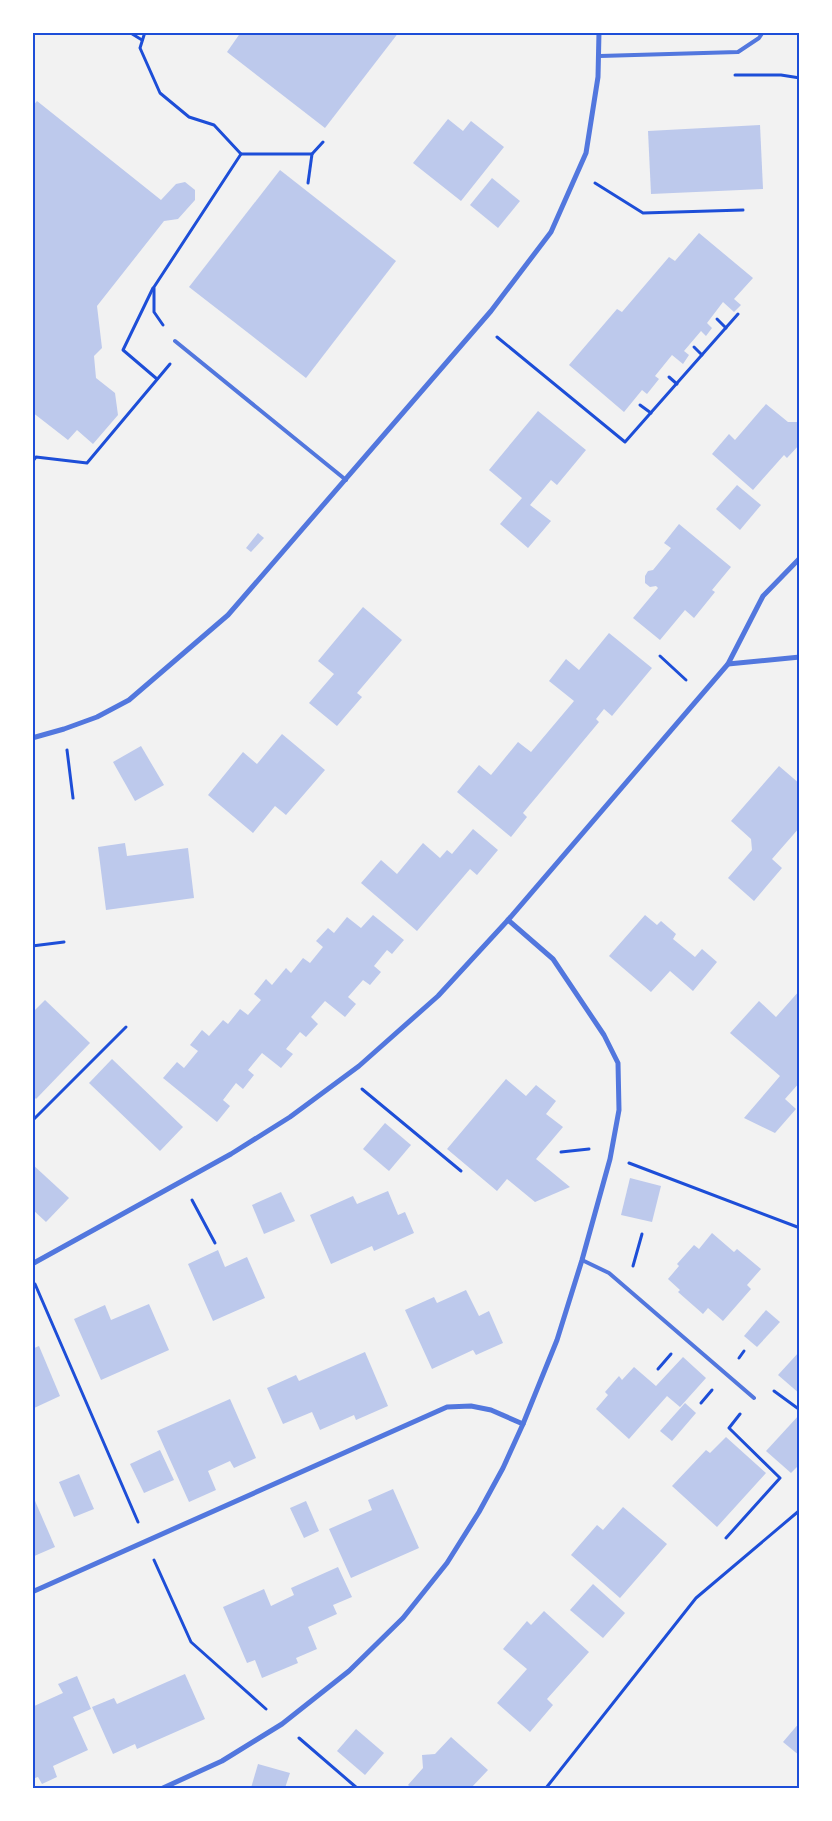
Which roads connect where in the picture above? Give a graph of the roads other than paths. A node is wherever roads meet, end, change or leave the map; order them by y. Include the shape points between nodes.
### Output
1 (599, 32) edge
2 (763, 32) edge
3 (600, 56) junction
4 (175, 342) road end
5 (346, 480) junction
6 (800, 558) edge
7 (800, 657) edge
8 (728, 664) junction
9 (32, 738) edge
10 (508, 920) junction
11 (582, 1260) junction
12 (32, 1264) edge
13 (754, 1398) road end
14 (523, 1424) junction
15 (32, 1592) edge
16 (163, 1788) edge

1 - 3 street
2 - 3 lane via 738,52
3 - 5 street via 586,154 551,232 481,324
4 - 5 lane
5 - 9 street via 228,615 129,700 97,717
6 - 8 street via 764,596
7 - 8 street
8 - 10 street
10 - 11 street via 553,959 604,1035 618,1063 619,1110 610,1159
10 - 12 street via 438,996 369,1058 290,1118 182,1182
11 - 13 lane via 609,1273
11 - 14 street via 556,1340
14 - 15 street via 491,1410 471,1406 447,1407
14 - 16 street via 479,1512 446,1563 403,1618 349,1671 282,1724 222,1761

